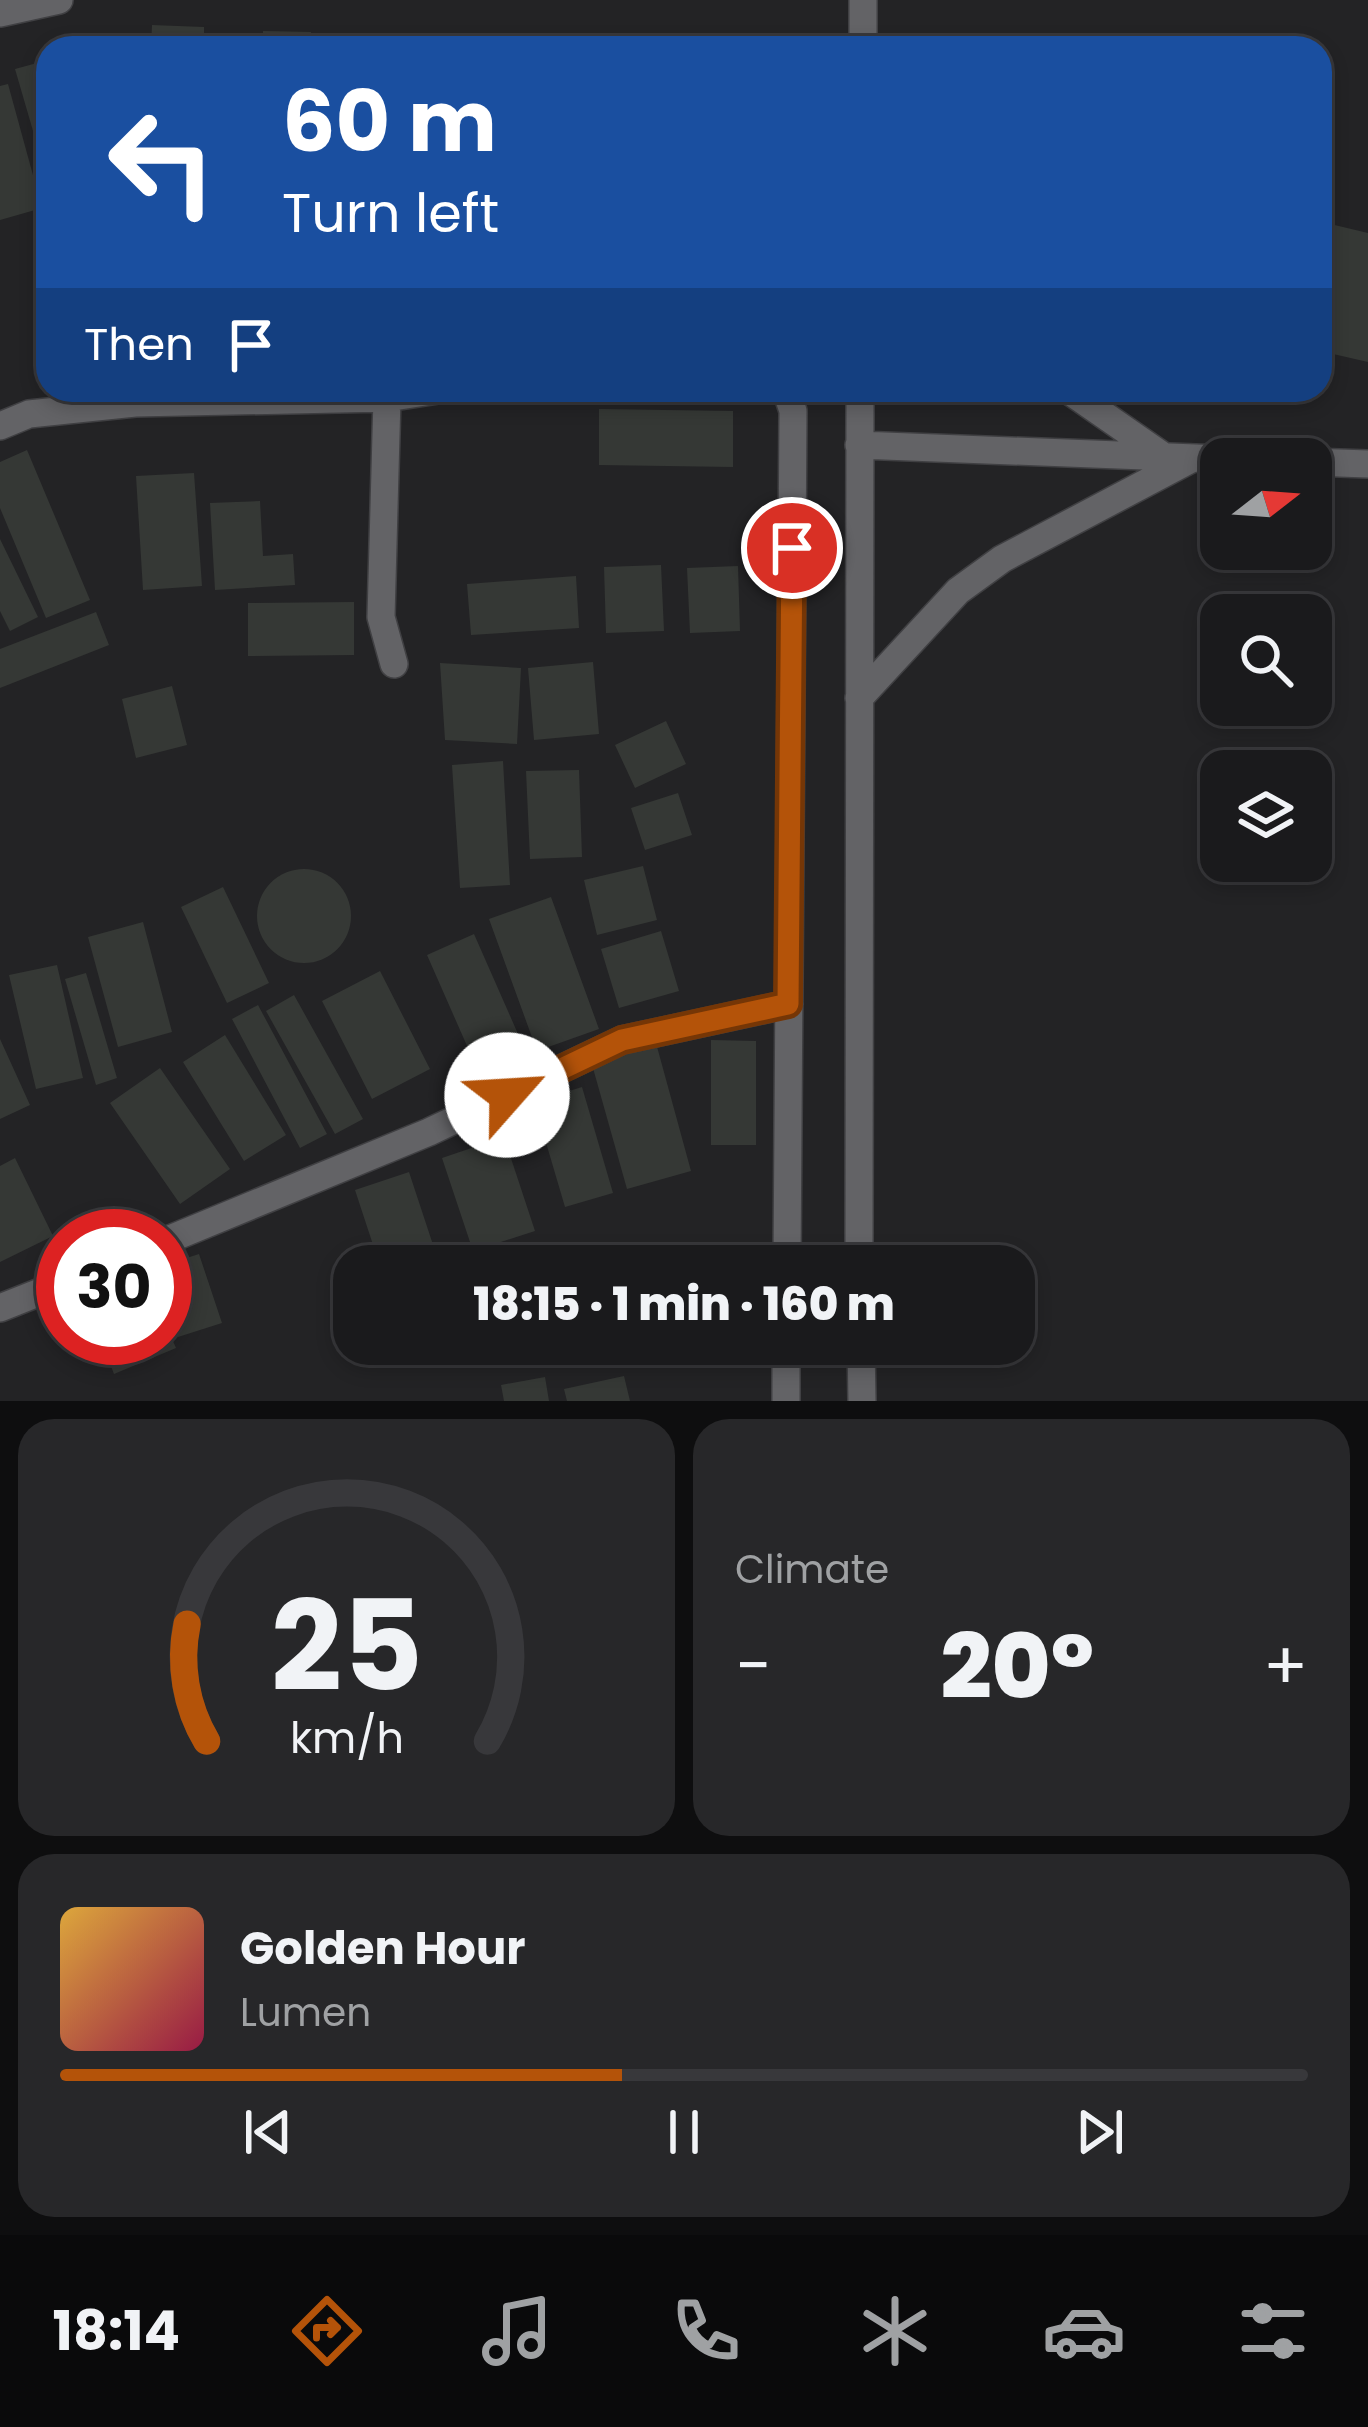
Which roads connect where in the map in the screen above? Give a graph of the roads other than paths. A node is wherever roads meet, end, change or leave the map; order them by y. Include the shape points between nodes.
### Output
1 (58, 0) edge
2 (863, 0) edge
3 (0, 13) edge
4 (862, 36) edge
5 (185, 402) edge
6 (387, 402) edge
7 (790, 402) edge
8 (860, 402) edge
9 (1084, 402) edge
10 (0, 426) edge
11 (859, 445) junction
12 (1164, 457) junction
13 (1200, 459) edge
14 (1200, 462) edge
15 (1332, 463) edge
16 (1368, 464) edge
17 (394, 664) dead end
18 (859, 698) junction
19 (788, 1004) junction
20 (192, 1229) edge
21 (787, 1245) edge
22 (859, 1245) edge
23 (36, 1294) edge
24 (0, 1309) edge
25 (786, 1365) edge
26 (861, 1365) edge
27 (786, 1401) edge
28 (862, 1401) edge

1 - 3 street
2 - 4 street
5 - 10 street via 29,415
6 - 17 street via 380,617
7 - 19 street
8 - 11 street
9 - 12 street
11 - 12 street
11 - 18 street
12 - 13 street
14 - 18 street via 1002,559 958,591
15 - 16 street
18 - 22 street
19 - 20 street via 622,1040 429,1132
19 - 21 street
23 - 24 street
25 - 27 street
26 - 28 street

